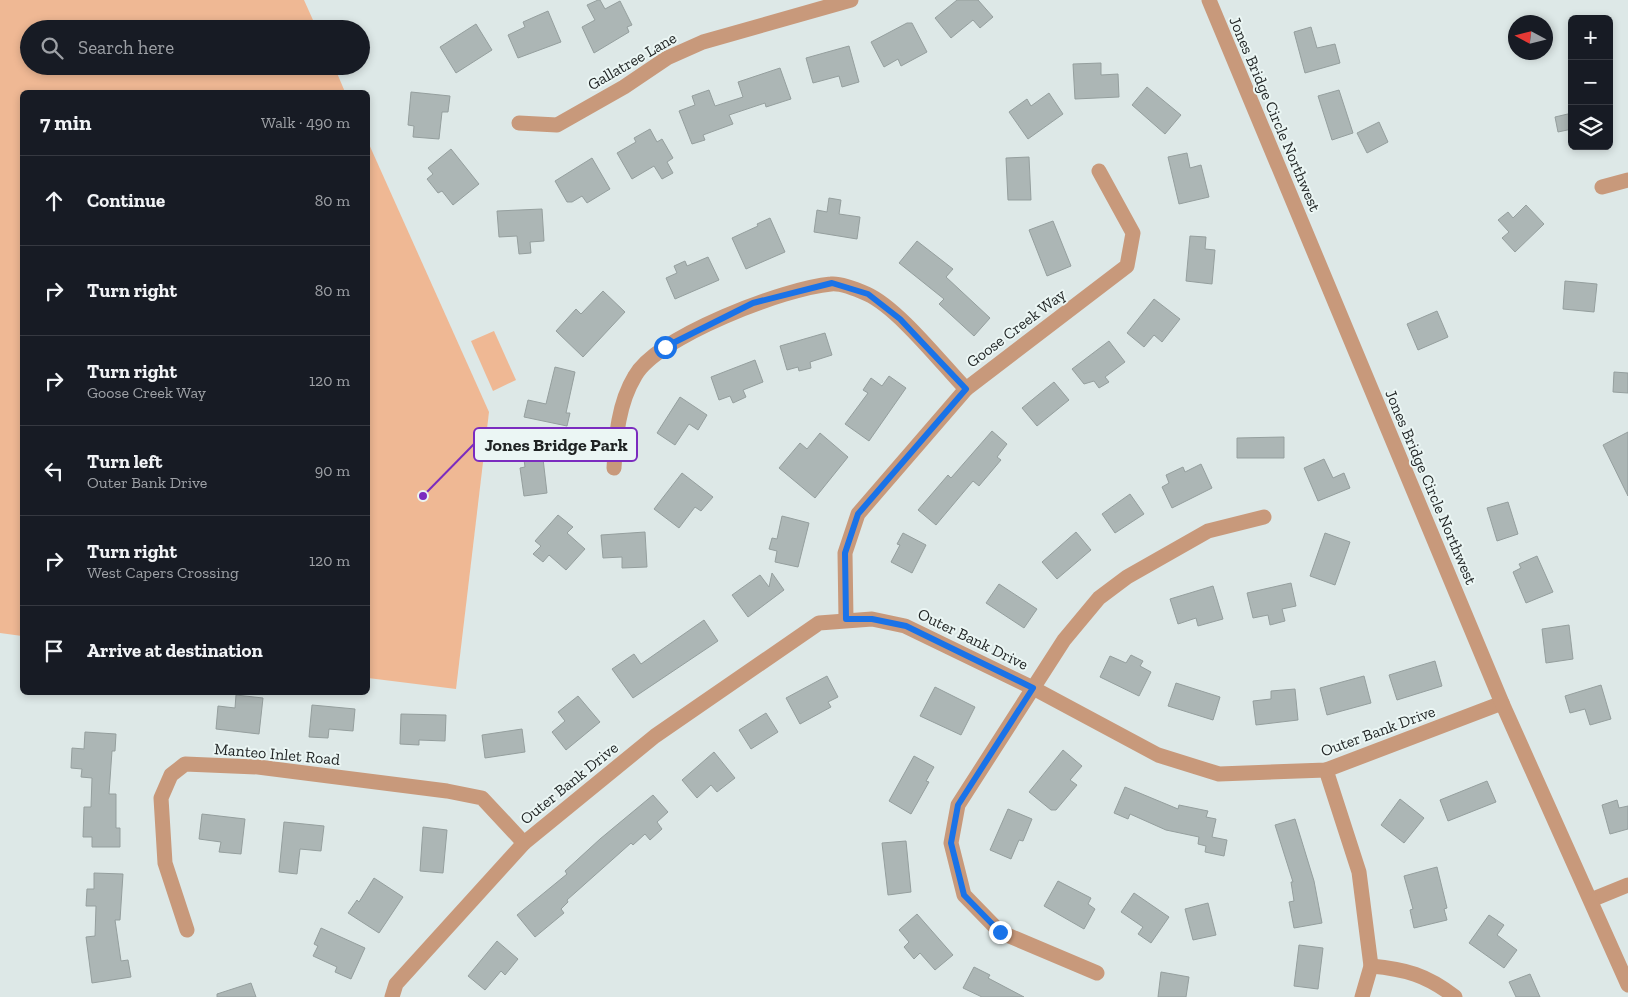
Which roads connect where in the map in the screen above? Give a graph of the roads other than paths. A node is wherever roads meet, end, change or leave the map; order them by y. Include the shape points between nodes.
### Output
1 (851, 0) edge
2 (1209, 0) edge
3 (518, 123) dead end
4 (1099, 171) dead end
5 (1628, 180) edge
6 (1602, 187) dead end
7 (966, 389) junction
8 (614, 468) dead end
9 (1264, 518) dead end
10 (846, 619) junction
11 (1033, 688) junction
12 (1502, 704) junction
13 (1326, 770) junction
14 (524, 843) junction
15 (1628, 885) edge
16 (1591, 900) junction
17 (187, 930) dead end
18 (1371, 966) junction
19 (1096, 973) dead end
20 (1628, 985) edge
21 (392, 997) edge
22 (1362, 997) edge
23 (1455, 997) edge

1 - 3 street, Gallatree Lane via 703,42 667,58 557,125
2 - 12 street, Jones Bridge Circle Northwest
4 - 7 street, Goose Creek Way via 1133,233 1127,266
5 - 6 street
7 - 8 street via 900,319 868,294 832,283 753,303 665,347 635,375 617,422
7 - 10 street, Goose Creek Way via 858,514 845,553
9 - 11 street via 1208,531 1127,577 1099,598 1064,640
10 - 11 street, Outer Bank Drive via 872,619 906,626
10 - 14 street, Outer Bank Drive via 819,623 672,724
11 - 13 street, Outer Bank Drive via 1158,755 1219,774
11 - 19 street via 958,805 952,849 964,895 1000,932
12 - 13 street, Outer Bank Drive
12 - 16 street, Jones Bridge Circle Northwest
13 - 18 street via 1360,872
14 - 17 street, Manteo Inlet Road via 482,798 258,767 185,764 171,775 160,798 165,863
14 - 21 street, Outer Bank Drive via 396,984
15 - 16 street
16 - 20 street, Jones Bridge Circle Northwest
18 - 22 street
18 - 23 street via 1402,969 1441,986

